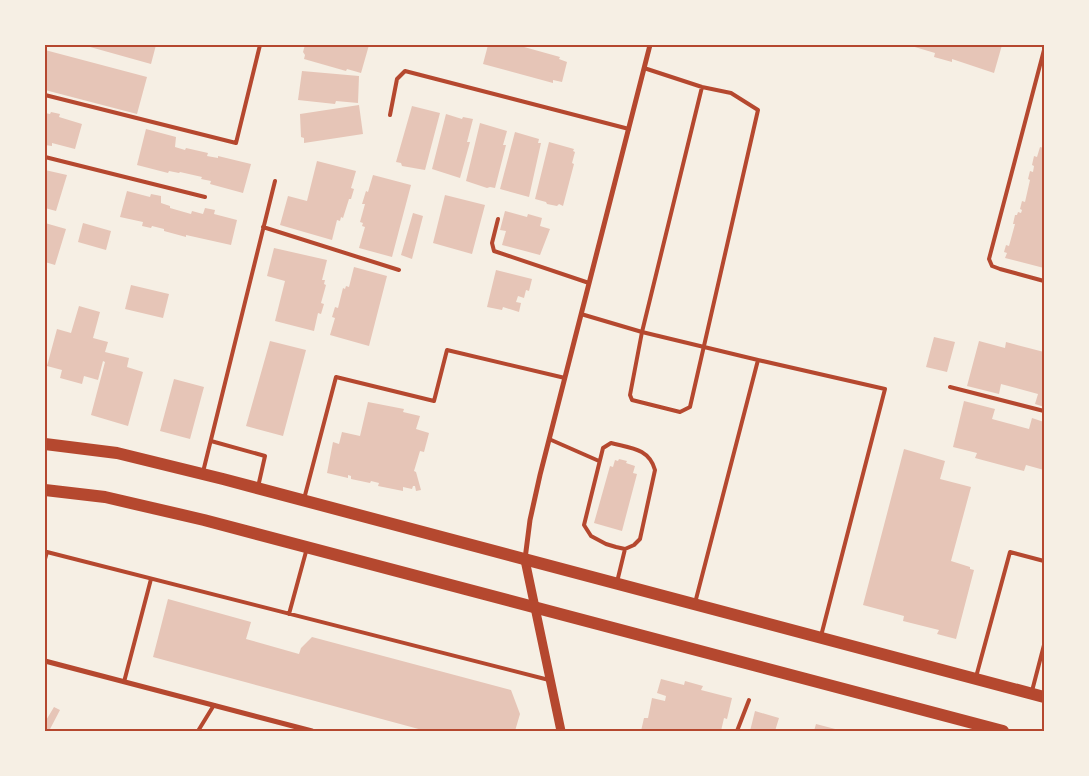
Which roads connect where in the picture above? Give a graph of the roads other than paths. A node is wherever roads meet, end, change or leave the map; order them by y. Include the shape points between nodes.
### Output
1 (260, 45) edge
2 (650, 45) edge
3 (1044, 50) edge
4 (644, 68) junction
5 (702, 87) junction
6 (45, 95) edge
7 (390, 115) dead end
8 (629, 128) junction
9 (45, 157) edge
10 (275, 181) dead end
11 (205, 197) dead end
12 (498, 219) dead end
13 (263, 227) junction
14 (399, 270) dead end
15 (1044, 281) edge
16 (589, 282) junction
17 (581, 314) junction
18 (642, 332) junction
19 (704, 348) junction
20 (758, 360) junction
21 (565, 378) junction
22 (950, 387) dead end
23 (1044, 411) edge
24 (549, 439) junction
25 (211, 441) junction
26 (45, 444) edge
27 (599, 460) junction
28 (202, 474) junction
29 (258, 489) junction
30 (45, 490) edge
31 (303, 501) junction
32 (307, 548) junction
33 (625, 549) junction
34 (45, 559) edge
35 (525, 560) junction
36 (1044, 562) edge
37 (151, 579) junction
38 (617, 584) junction
39 (695, 605) junction
40 (534, 608) junction
41 (289, 614) junction
42 (821, 638) junction
43 (1044, 645) edge
44 (45, 660) edge
45 (976, 679) junction
46 (550, 680) junction
47 (124, 682) junction
48 (1038, 695) edge
49 (749, 700) dead end
50 (214, 705) junction
51 (198, 731) edge
52 (312, 731) edge
53 (561, 731) edge
54 (737, 731) edge
55 (1003, 731) edge

1 - 6 lane via 236,143
2 - 4 street
3 - 15 lane via 989,259 992,266
4 - 5 lane
4 - 8 street
5 - 18 lane
5 - 19 lane via 731,93 758,110
7 - 8 lane via 397,79 405,72
8 - 16 street
9 - 11 lane
10 - 13 lane
12 - 16 lane via 492,243 494,251
13 - 14 lane
13 - 25 lane
16 - 17 street
17 - 18 lane
17 - 21 street
18 - 19 lane
18 - 19 lane via 630,395 632,400 680,412 690,407
19 - 20 lane
20 - 39 lane
20 - 42 lane via 885,389
21 - 24 street
21 - 31 lane via 448,350 434,401 336,377
22 - 23 lane
24 - 27 lane
24 - 35 street via 530,520
25 - 28 lane
25 - 29 lane via 265,456
26 - 28 main road via 117,453
27 - 33 lane via 584,525 590,536
27 - 33 lane via 603,448 611,443 646,453 653,461 655,470 640,539
28 - 29 main road
29 - 31 main road
30 - 32 main road via 105,497
31 - 35 main road
32 - 40 main road
32 - 41 lane
33 - 38 lane
34 - 37 lane via 47,552
35 - 38 main road
35 - 40 street
36 - 45 lane via 1010,552
37 - 41 lane
37 - 47 lane
38 - 39 main road
39 - 42 main road
40 - 46 street
40 - 55 main road
41 - 46 lane
42 - 45 main road
43 - 48 lane
44 - 47 street
45 - 48 main road
46 - 53 street
47 - 50 street
49 - 54 lane
50 - 51 lane
50 - 52 street

